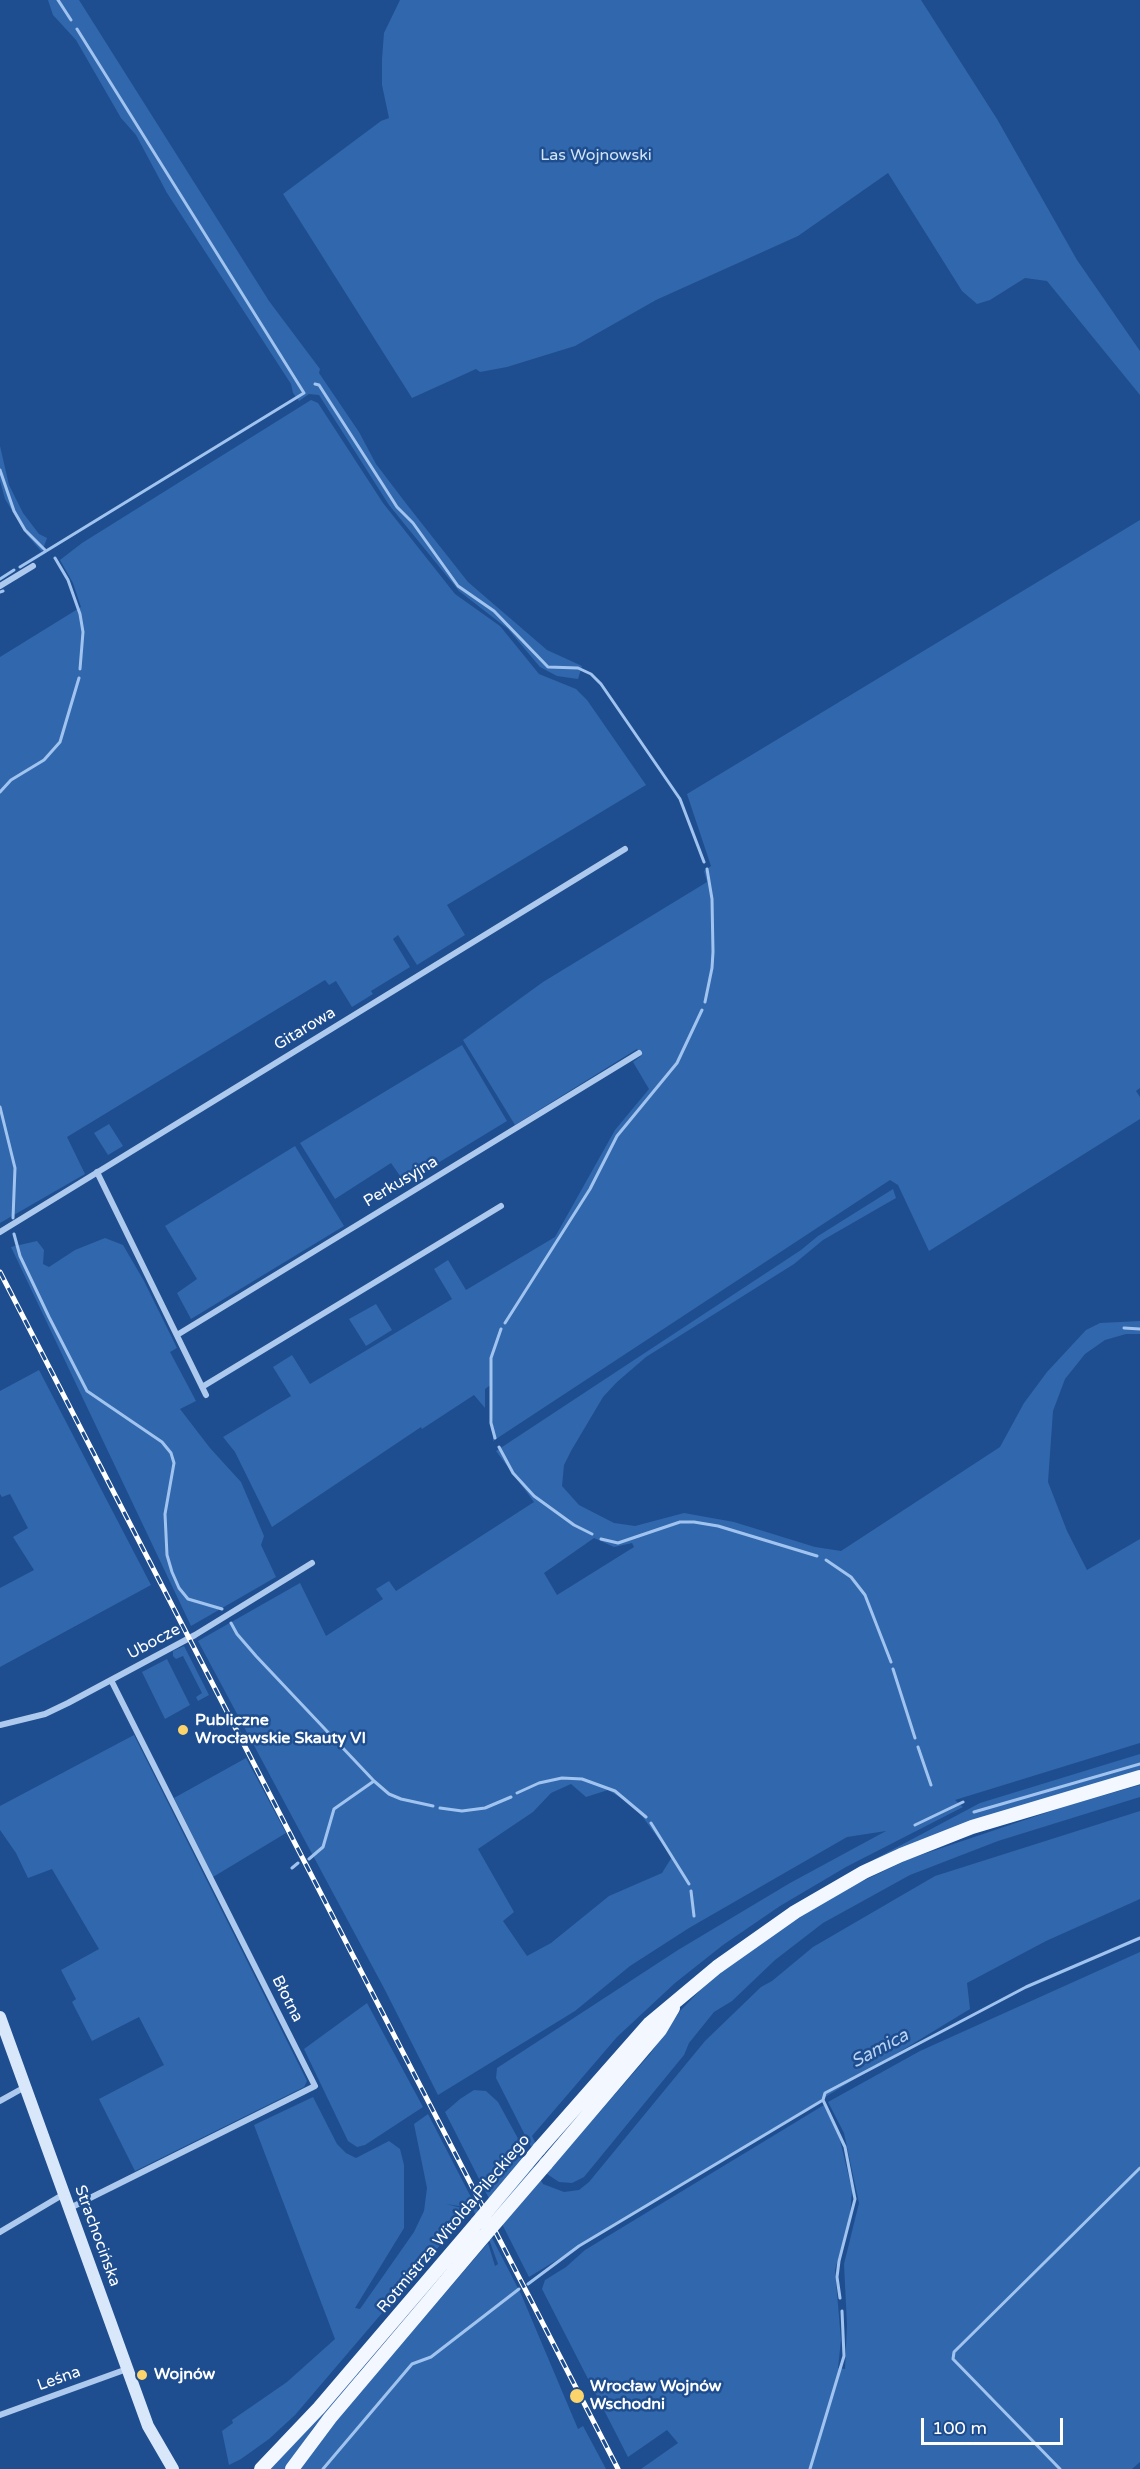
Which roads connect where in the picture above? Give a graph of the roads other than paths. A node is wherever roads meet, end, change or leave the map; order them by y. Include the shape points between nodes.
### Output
1 (33, 566) dead end
2 (0, 586) edge
3 (625, 849) dead end
4 (639, 1053) dead end
5 (97, 1172) junction
6 (501, 1206) dead end
7 (0, 1232) edge
8 (177, 1335) junction
9 (202, 1387) junction
10 (206, 1395) dead end
11 (312, 1563) dead end
12 (111, 1680) junction
13 (0, 1725) edge
14 (1140, 1777) edge
15 (675, 2004) junction
16 (0, 2017) edge
17 (25, 2087) junction
18 (0, 2101) edge
19 (64, 2194) junction
20 (69, 2208) junction
21 (0, 2232) edge
22 (128, 2369) junction
23 (0, 2415) edge
24 (174, 2467) edge
25 (261, 2469) edge
26 (292, 2469) edge

1 - 2 street
3 - 5 street, Gitarowa
4 - 8 street, Perkusyjna
5 - 7 street, Gitarowa
5 - 8 street
6 - 9 street
8 - 9 street
9 - 10 street
11 - 12 street, Ubocze via 195,1635
12 - 13 street, Ubocze via 45,1714
12 - 20 street, Błotna via 315,2086
14 - 15 main road, Rotmistrza Witolda Pileckiego via 972,1827 864,1872 759,1936
15 - 25 main road, Rotmistrza Witolda Pileckiego, bridge via 650,2023 319,2408
15 - 26 main road, Rotmistrza Witolda Pileckiego, bridge via 660,2030 330,2418
16 - 17 main road, Strachocińska
17 - 18 street
17 - 19 main road, Strachocińska
19 - 20 main road, Strachocińska
19 - 21 street
20 - 22 main road, Strachocińska
22 - 23 street, Leśna
22 - 24 main road, Strachocińska via 156,2442

